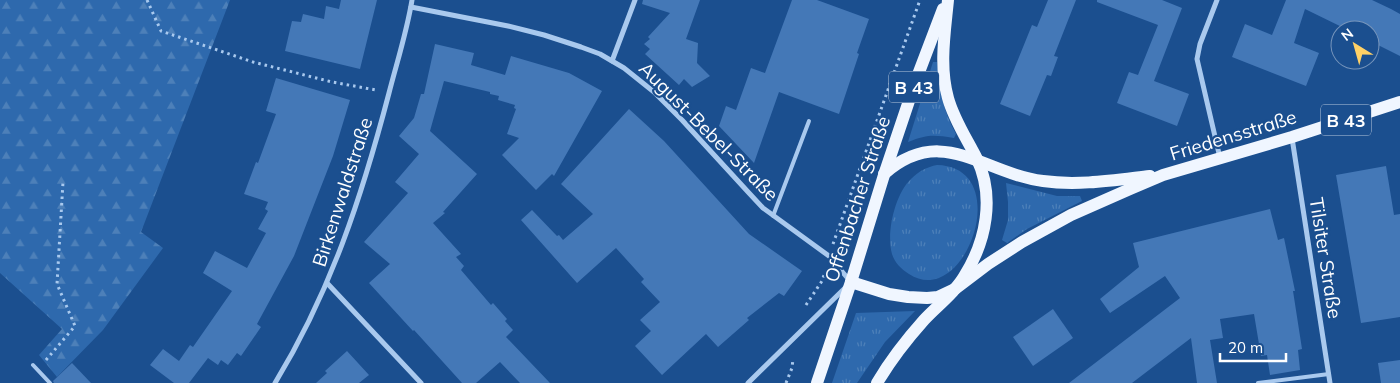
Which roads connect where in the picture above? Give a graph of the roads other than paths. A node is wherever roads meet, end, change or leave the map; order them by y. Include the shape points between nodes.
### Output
1 (412, 0) edge
2 (635, 0) edge
3 (948, 0) edge
4 (1218, 0) edge
5 (411, 7) junction
6 (612, 61) junction
7 (1400, 102) edge
8 (809, 121) dead end
9 (1292, 137) junction
10 (1220, 159) junction
11 (978, 162) junction
12 (884, 175) junction
13 (1163, 175) junction
14 (773, 216) junction
15 (851, 282) junction
16 (327, 283) junction
17 (955, 289) junction
18 (33, 365) dead end
19 (1329, 374) junction
20 (50, 383) edge
21 (275, 383) edge
22 (421, 383) edge
23 (748, 383) edge
24 (817, 383) edge
25 (876, 383) edge
26 (1258, 383) edge
27 (1330, 383) edge

1 - 5 street, Birkenwaldstraße
2 - 6 street
3 - 11 main road, Offenbacher Straße via 944,80 954,114
3 - 12 main road, Offenbacher Straße / B 43 via 916,80
4 - 10 street via 1197,59
5 - 6 street, August-Bebel-Straße via 535,33 582,47
5 - 16 street, Birkenwaldstraße via 376,145 356,210
6 - 14 street, August-Bebel-Straße via 668,106 748,194
7 - 9 main road, Friedensstraße / B 43
8 - 14 lane
9 - 10 main road, Friedensstraße / B 43
9 - 19 street, Tilsiter Straße
10 - 13 main road, Friedensstraße / B 43
11 - 12 main road, Friedensstraße via 946,151 933,151 906,158
11 - 13 main road, Friedensstraße via 1042,181 1085,183
11 - 17 main road, Offenbacher Straße via 985,186 985,225 973,259
12 - 15 main road, Offenbacher Straße / B 43
13 - 17 main road, Friedensstraße via 1071,215 1022,242
14 - 15 street, August-Bebel-Straße via 828,256
15 - 17 main road via 888,294 917,298 938,297
15 - 23 street
15 - 24 main road, Offenbacher Straße / B 43
16 - 21 street, Birkenwaldstraße
16 - 22 street
17 - 25 main road, Offenbacher Straße via 924,320
18 - 20 lane
19 - 26 lane
19 - 27 street, Tilsiter Straße

